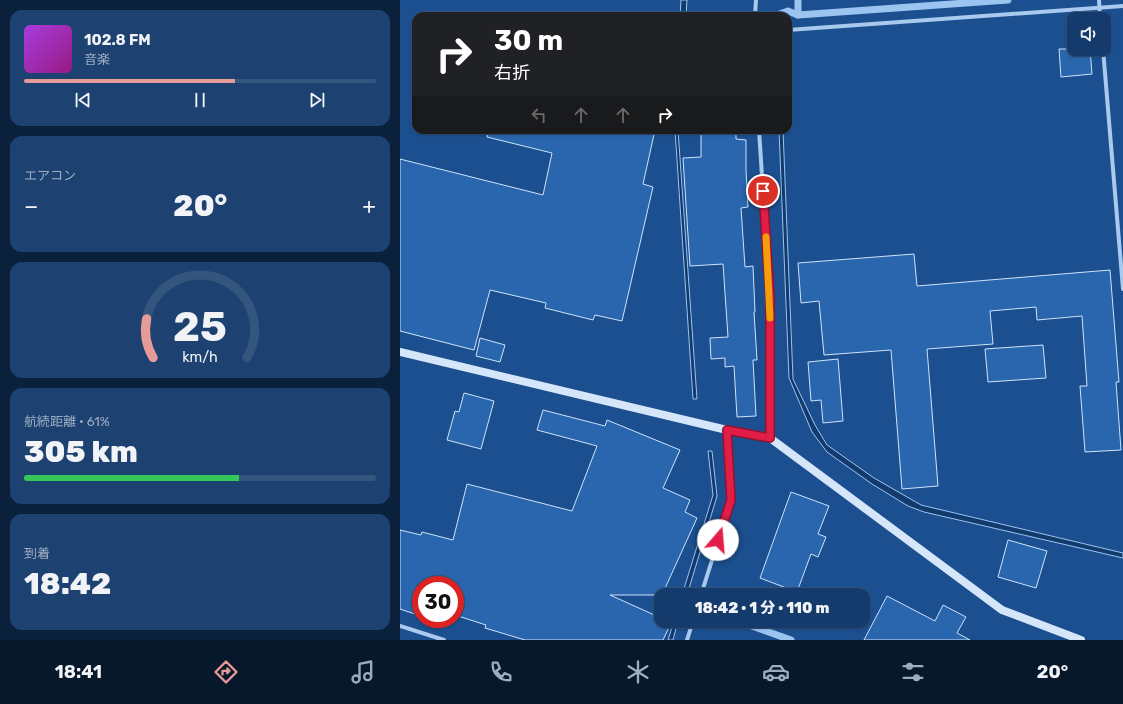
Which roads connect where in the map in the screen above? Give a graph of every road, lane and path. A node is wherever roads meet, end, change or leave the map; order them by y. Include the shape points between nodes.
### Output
1 (756, 0) edge
2 (1099, 0) edge
3 (1123, 6) edge
4 (1099, 8) junction
5 (755, 12) edge
6 (1099, 12) edge
7 (792, 30) edge
8 (1104, 56) edge
9 (759, 134) edge
10 (1123, 288) edge
11 (400, 352) edge
12 (727, 430) junction
13 (770, 438) junction
14 (703, 588) edge
15 (400, 626) edge
16 (691, 628) edge
17 (444, 640) edge
18 (687, 640) edge
19 (1081, 640) edge

1 - 5 street
2 - 4 street
3 - 4 street
4 - 6 street
4 - 7 street
8 - 10 street
9 - 13 street via 770,298
11 - 12 street
12 - 13 street
12 - 14 street via 731,500
13 - 19 street via 1002,610
15 - 17 street
16 - 18 street

